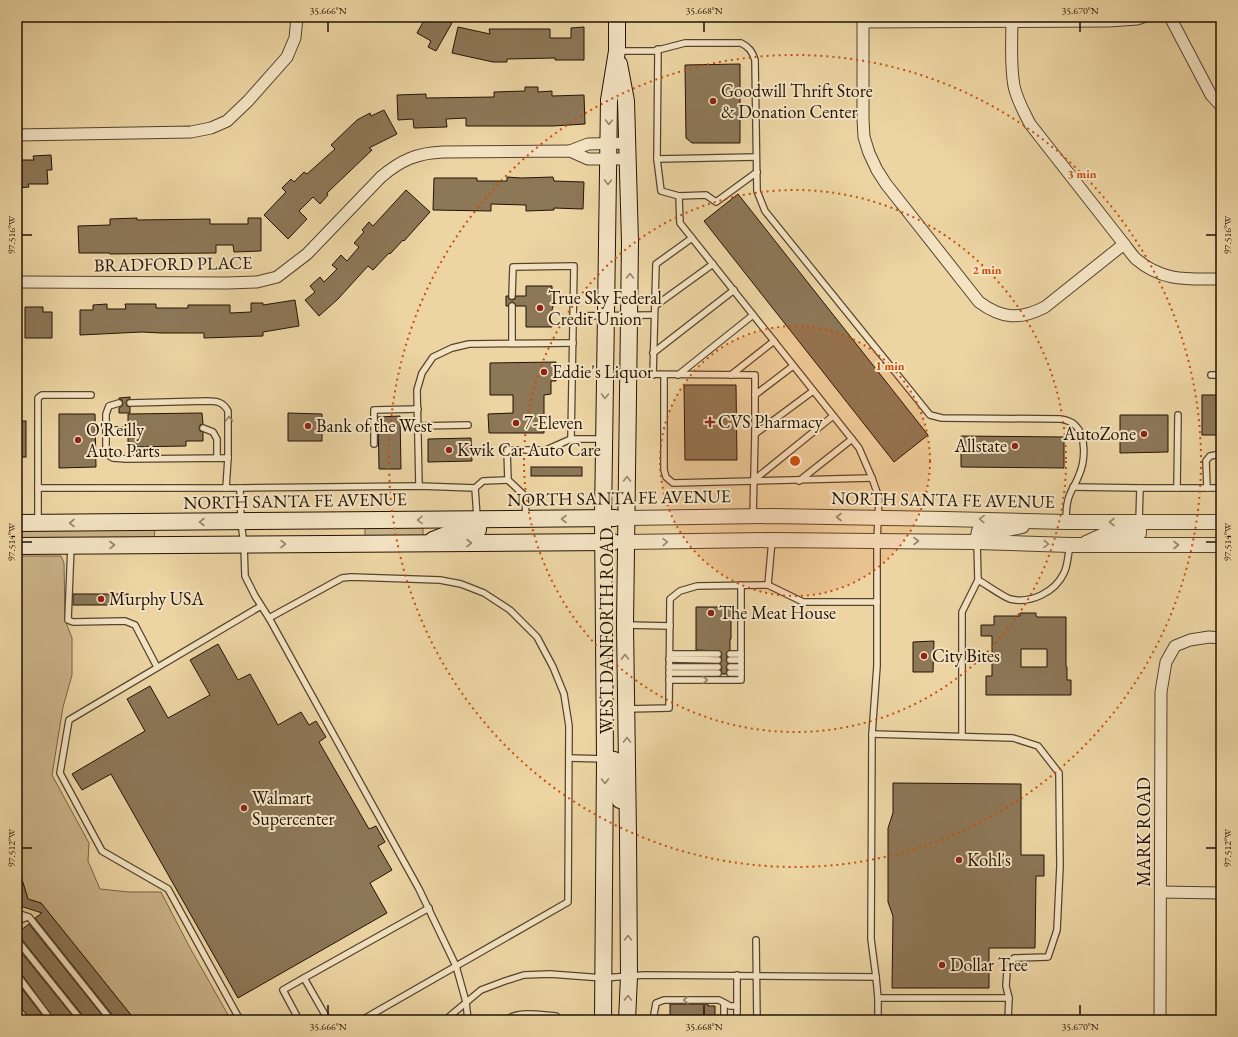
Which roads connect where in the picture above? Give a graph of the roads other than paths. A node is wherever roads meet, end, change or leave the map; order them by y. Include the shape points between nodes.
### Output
1 (297, 17) edge
2 (617, 17) edge
3 (1144, 17) edge
4 (1170, 17) edge
5 (863, 19) edge
6 (1012, 19) edge
7 (658, 50) junction
8 (617, 51) junction
9 (1221, 106) edge
10 (17, 135) edge
11 (627, 143) junction
12 (570, 151) junction
13 (609, 151) junction
14 (756, 157) junction
15 (628, 159) junction
16 (657, 159) junction
17 (756, 172) junction
18 (679, 196) junction
19 (692, 238) junction
20 (1124, 244) junction
21 (713, 264) junction
22 (1221, 279) edge
23 (17, 282) edge
24 (734, 290) junction
25 (512, 296) dead end
26 (512, 306) dead end
27 (655, 306) junction
28 (606, 315) junction
29 (629, 315) junction
30 (654, 315) junction
31 (753, 315) junction
32 (573, 316) junction
33 (774, 341) junction
34 (512, 343) junction
35 (573, 343) junction
36 (653, 353) junction
37 (793, 366) junction
38 (628, 374) junction
39 (653, 375) junction
40 (664, 375) junction
41 (678, 375) junction
42 (731, 375) junction
43 (1210, 375) dead end
44 (1221, 375) edge
45 (813, 391) junction
46 (91, 395) dead end
47 (755, 395) junction
48 (119, 403) dead end
49 (130, 403) dead end
50 (418, 409) junction
51 (1178, 415) dead end
52 (833, 416) junction
53 (468, 425) dead end
54 (418, 426) junction
55 (203, 428) dead end
56 (106, 430) junction
57 (128, 430) dead end
58 (755, 434) junction
59 (571, 439) junction
60 (604, 439) junction
61 (852, 439) junction
62 (374, 444) dead end
63 (1221, 454) edge
64 (217, 458) junction
65 (228, 458) junction
66 (872, 478) junction
67 (508, 480) junction
68 (754, 480) junction
69 (799, 480) junction
70 (419, 486) junction
71 (1073, 487) junction
72 (38, 488) junction
73 (226, 488) junction
74 (240, 488) junction
75 (475, 488) junction
76 (1140, 488) junction
77 (1177, 488) junction
78 (1207, 488) junction
79 (1221, 488) edge
80 (753, 517) junction
81 (878, 517) junction
82 (603, 518) junction
83 (626, 518) junction
84 (526, 519) junction
85 (478, 520) junction
86 (1040, 521) junction
87 (241, 522) junction
88 (1066, 522) junction
89 (1139, 522) junction
90 (1221, 522) edge
91 (38, 523) junction
92 (17, 524) edge
93 (772, 540) junction
94 (877, 541) junction
95 (626, 542) junction
96 (977, 542) junction
97 (603, 543) junction
98 (424, 544) junction
99 (71, 545) junction
100 (244, 545) junction
101 (1076, 545) junction
102 (1221, 545) edge
103 (17, 546) edge
104 (978, 580) junction
105 (741, 585) junction
106 (768, 585) junction
107 (877, 602) junction
108 (261, 606) junction
109 (268, 618) junction
110 (625, 625) junction
111 (670, 626) junction
112 (1221, 638) edge
113 (669, 657) junction
114 (718, 657) dead end
115 (730, 657) dead end
116 (741, 657) junction
117 (669, 666) junction
118 (158, 667) junction
119 (730, 670) dead end
120 (741, 670) junction
121 (669, 676) junction
122 (626, 710) junction
123 (872, 734) junction
124 (962, 736) junction
125 (569, 758) junction
126 (605, 759) junction
127 (628, 835) junction
128 (1161, 892) junction
129 (1221, 894) edge
130 (429, 908) junction
131 (17, 913) edge
132 (29, 917) junction
133 (17, 921) edge
134 (17, 940) edge
135 (756, 940) dead end
136 (456, 966) junction
137 (17, 975) edge
138 (737, 975) junction
139 (756, 976) junction
140 (629, 977) junction
141 (876, 977) junction
142 (304, 978) junction
143 (603, 978) junction
144 (878, 998) junction
145 (1008, 998) junction
146 (466, 1002) junction
147 (724, 1003) junction
148 (737, 1006) junction
149 (17, 1016) edge
150 (20, 1020) edge
151 (51, 1020) edge
152 (81, 1020) edge
153 (111, 1020) edge
154 (240, 1020) edge
155 (299, 1020) edge
156 (328, 1020) edge
157 (362, 1020) edge
158 (445, 1020) edge
159 (468, 1020) edge
160 (506, 1020) edge
161 (559, 1020) edge
162 (603, 1020) edge
163 (627, 1020) edge
164 (653, 1020) edge
165 (724, 1020) edge
166 (737, 1020) edge
167 (757, 1020) edge
168 (878, 1020) edge
169 (1008, 1020) edge
170 (1160, 1020) edge

1 - 10 street via 295,38 287,57 248,102 227,121 211,128 191,132
2 - 8 main road, WEST DANFORTH ROAD
3 - 6 street via 1109,21
4 - 9 street via 1211,95
5 - 6 street
5 - 20 street via 863,119 864,137 869,153 886,184 979,302 991,311 1004,315 1032,314 1045,307
6 - 20 street via 1014,87 1021,107 1034,130
7 - 8 lane
7 - 14 lane via 685,43 741,43 753,52
7 - 16 lane
8 - 11 main road, WEST DANFORTH ROAD via 626,100
8 -> 13 main road, WEST DANFORTH ROAD via 609,100
11 - 13 street, BRADFORD PLACE
11 - 15 main road, WEST DANFORTH ROAD
12 - 13 street, BRADFORD PLACE via 588,144
12 - 13 street, BRADFORD PLACE via 588,158
12 - 23 street, BRADFORD PLACE via 432,152 411,157 381,177 307,254 277,277 257,282
13 - 15 street, BRADFORD PLACE
13 -> 28 main road, WEST DANFORTH ROAD
14 - 16 lane
14 - 17 lane
29 -> 15 main road, WEST DANFORTH ROAD
16 - 18 lane via 661,190
17 - 18 lane via 716,202 706,194
17 - 71 lane via 757,191 765,211 930,416 1069,421 1076,425 1083,438 1084,461
18 - 19 lane via 680,223
19 - 21 lane
19 - 27 lane via 656,264
20 - 22 street via 1135,258 1163,275 1188,279
21 - 24 lane
21 - 27 lane
24 - 31 lane
24 - 36 lane
25 - 32 lane via 513,267 574,266
26 - 34 lane
27 - 30 lane
28 - 29 lane
28 - 32 lane
28 -> 60 main road, WEST DANFORTH ROAD
29 - 30 lane
29 - 38 main road, WEST DANFORTH ROAD
30 - 36 lane
31 - 33 lane
31 - 41 lane
32 - 35 lane
33 - 37 lane
33 - 42 lane
34 - 35 lane
34 - 50 lane via 469,344 452,348 433,357 422,373 417,390
35 - 59 lane
36 - 39 lane
37 - 45 lane
37 - 47 lane
38 - 39 lane
83 -> 38 main road, WEST DANFORTH ROAD
39 - 40 lane
40 - 41 lane
40 - 68 lane via 666,477 673,483
41 - 42 lane
42 - 47 lane via 755,375
43 - 44 lane
45 - 52 lane
45 - 58 lane
46 - 72 lane via 42,395 38,398
47 - 58 lane
48 - 56 lane via 109,406
65 -> 49 lane via 228,411 222,403
50 - 54 lane
50 - 62 lane via 374,410
51 - 77 lane
52 - 61 lane
52 - 68 lane
53 - 54 lane
54 - 70 lane
55 - 64 lane via 213,432 217,439
56 - 57 lane
56 - 64 lane via 106,454 113,458
58 - 68 lane
59 - 60 lane
59 - 67 lane via 546,450 507,450
60 - 82 main road, WEST DANFORTH ROAD
61 - 66 lane via 859,448
61 - 69 lane
63 - 78 lane via 1210,456 1206,461
64 - 65 lane
65 - 73 lane
66 - 69 lane
66 - 81 lane via 879,498
67 - 75 lane via 483,480
67 - 84 lane via 525,496
68 - 69 lane
68 - 80 lane
70 - 74 lane
70 - 75 lane
71 - 76 lane
71 - 88 lane via 1068,500
72 - 73 lane
72 - 91 lane
73 - 74 lane
74 - 87 lane
75 - 85 lane
76 - 77 lane
76 - 89 lane
77 - 78 lane
78 - 79 lane
81 -> 80 street, NORTH SANTA FE AVENUE
80 - 83 street, NORTH SANTA FE AVENUE
86 -> 81 street, NORTH SANTA FE AVENUE
81 - 94 lane
82 - 83 main road, NORTH SANTA FE AVENUE
82 -> 84 main road, NORTH SANTA FE AVENUE
82 - 97 main road, WEST DANFORTH ROAD
83 - 95 main road, WEST DANFORTH ROAD
84 - 85 main road, NORTH SANTA FE AVENUE
85 -> 87 main road, NORTH SANTA FE AVENUE
85 - 98 main road via 478,530 456,531
86 - 88 street, NORTH SANTA FE AVENUE
86 - 96 street via 998,531 979,531
87 -> 91 main road, NORTH SANTA FE AVENUE
87 - 100 lane
89 -> 88 street, NORTH SANTA FE AVENUE
89 - 90 street, NORTH SANTA FE AVENUE
89 - 101 street via 1139,533 1108,533
91 - 92 main road, NORTH SANTA FE AVENUE
93 - 94 street
95 -> 93 street
93 - 106 lane
94 -> 96 street
94 - 107 lane
95 - 97 main road
95 - 110 main road, WEST DANFORTH ROAD
96 -> 101 street
96 - 104 lane
98 -> 97 main road
97 - 126 main road, WEST DANFORTH ROAD
100 -> 98 main road
99 -> 100 main road
99 - 103 main road
99 - 118 lane via 68,620 125,621 136,624
100 - 108 lane via 245,576
101 -> 102 street
101 - 104 lane via 1055,586 1038,598 1010,599
104 - 124 lane via 962,612
105 - 106 lane
105 - 111 lane via 697,586 680,591 670,599
105 - 116 lane
106 - 107 lane via 803,602
107 - 123 lane via 877,666
108 - 109 lane
108 - 118 lane
109 - 125 lane via 342,578 440,580 461,584 484,593 510,610 537,637 553,667 564,694 569,726
109 - 130 lane
110 - 111 lane
122 -> 110 main road, WEST DANFORTH ROAD
111 - 113 lane
112 - 128 street, MARK ROAD via 1190,640 1175,646 1166,662 1161,692
113 - 114 lane
113 - 117 lane
115 - 116 lane
116 - 120 lane
117 - 121 lane
117 - 121 lane via 718,670
118 - 154 lane via 69,720 60,773 102,851 168,890
119 - 120 lane
121 -> 120 lane via 741,680
121 - 122 lane via 669,708
127 -> 122 main road, WEST DANFORTH ROAD
123 - 124 lane
123 - 141 lane via 871,940
124 - 145 lane via 1013,738 1038,746 1060,773 1057,930 1048,957 1014,958 1007,971
125 - 126 lane
125 - 136 lane via 568,902
126 - 127 main road via 616,762 616,787
126 -> 143 main road, WEST DANFORTH ROAD
140 -> 127 main road, WEST DANFORTH ROAD
128 - 129 street
128 - 170 street, MARK ROAD
130 - 136 lane
130 - 142 lane
131 - 132 lane
132 - 133 lane
132 - 153 lane
134 - 152 lane
135 - 139 lane
136 - 146 lane
136 - 157 lane
137 - 151 lane
138 - 139 lane
138 - 140 lane
138 - 148 lane
139 - 141 lane
139 - 167 lane
140 - 143 lane
163 -> 140 main road, WEST DANFORTH ROAD
141 - 144 lane
142 - 155 lane via 283,990
142 - 156 lane
143 - 146 lane via 550,974 524,976 481,990
143 - 162 main road, WEST DANFORTH ROAD
144 - 145 lane
144 - 168 lane
145 - 169 lane
146 - 158 lane
146 - 159 lane
147 - 148 lane
147 -> 164 lane via 719,1000 664,1000 656,1003
147 - 165 lane
148 - 166 lane
149 - 150 lane
160 - 161 lane via 518,1014 556,1016

